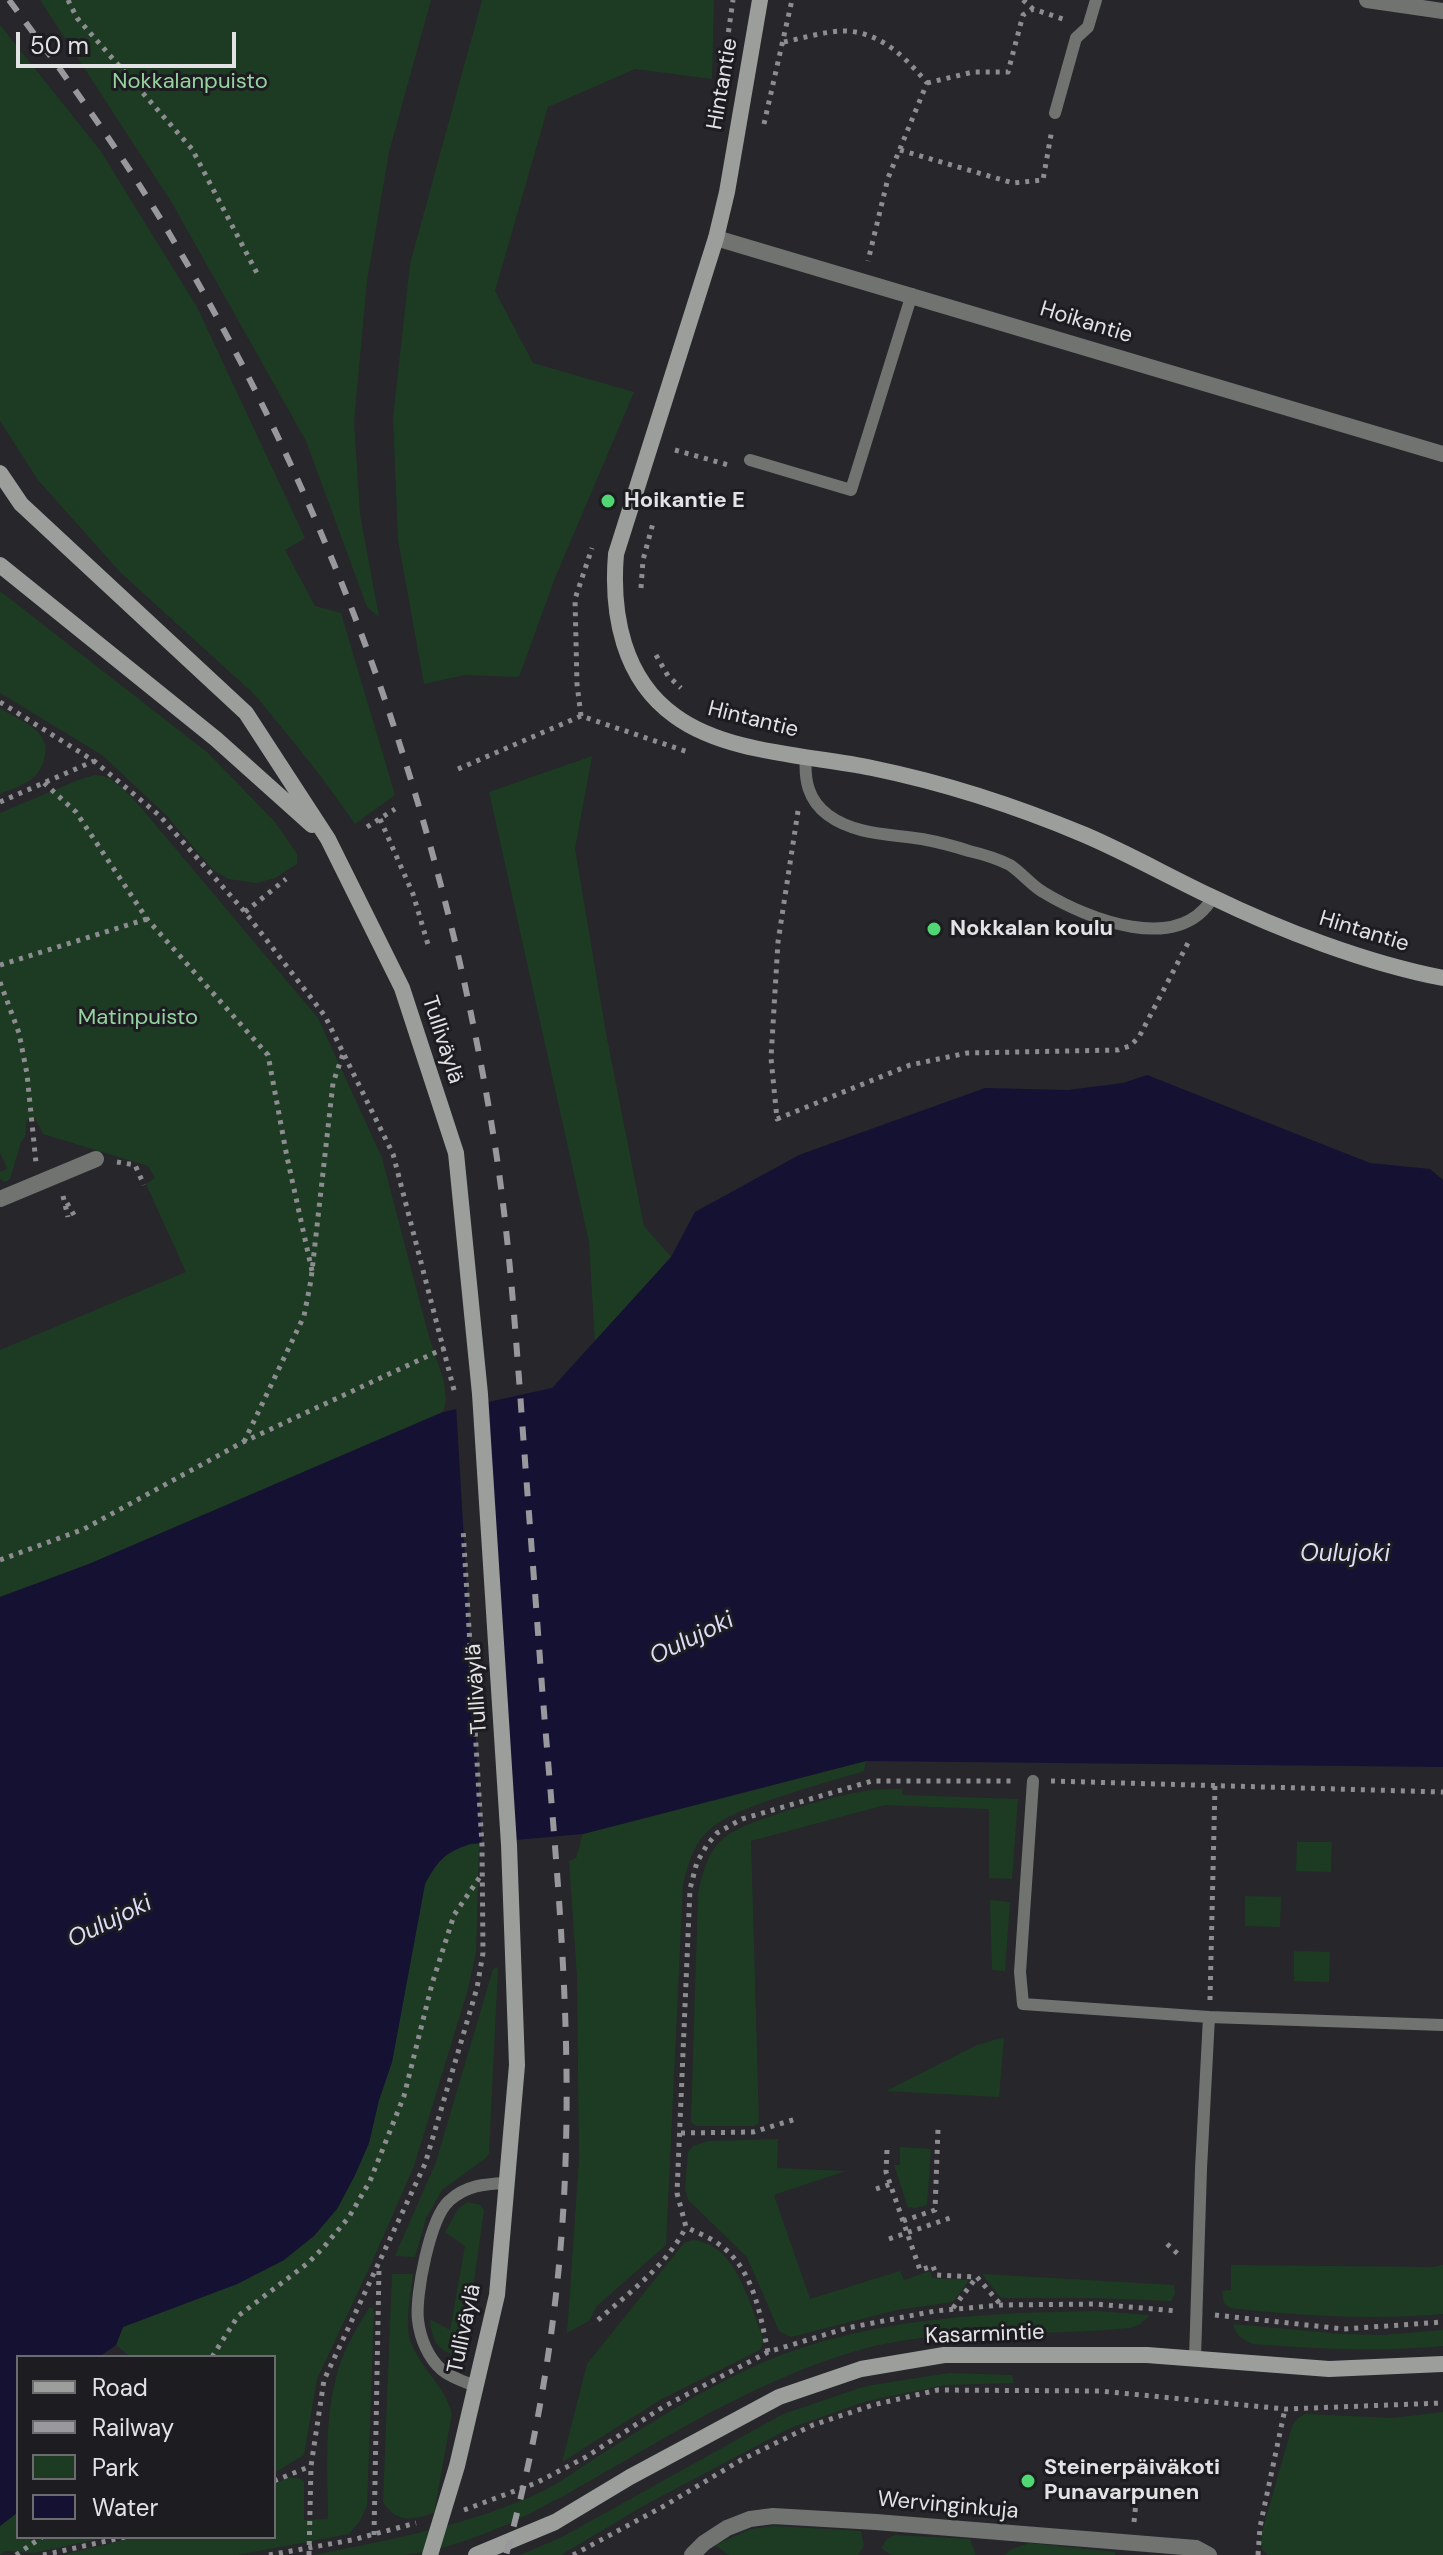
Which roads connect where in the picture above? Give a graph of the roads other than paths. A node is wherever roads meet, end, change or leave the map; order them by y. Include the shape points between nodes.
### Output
1 (760, 0) edge
2 (1096, 0) edge
3 (1367, 0) edge
4 (1443, 11) edge
5 (1055, 113) road end
6 (716, 238) junction
7 (912, 294) junction
8 (1443, 454) edge
9 (750, 460) road end
10 (0, 473) edge
11 (0, 565) edge
12 (806, 756) junction
13 (328, 839) junction
14 (1209, 905) junction
15 (1443, 978) edge
16 (96, 1159) road end
17 (0, 1199) edge
18 (1033, 1781) road end
19 (1209, 2017) junction
20 (1443, 2025) edge
21 (506, 2183) junction
22 (1195, 2358) junction
23 (1443, 2364) edge
24 (475, 2386) junction
25 (430, 2555) edge
26 (476, 2555) edge
27 (692, 2555) edge
28 (1209, 2555) edge

1 - 6 main road, Hintantie
2 - 5 lane via 1088,27 1076,38
3 - 4 street
6 - 7 street, Hoikantie
6 - 12 main road, Hintantie via 622,531 615,608 631,664 673,715 698,731 738,744
7 - 8 street, Hoikantie
7 - 9 lane via 851,490
10 - 13 main road, Tulliväylä via 21,504 246,713
11 - 13 main road, Tulliväylä via 216,739
12 - 14 main road, Hintantie via 1010,805 1087,836
12 - 14 lane via 804,774 811,799 829,816 862,831 971,851 1009,865 1042,892 1136,929 1174,927
13 - 21 main road, Tulliväylä via 402,988 456,1153 480,1394 509,1845 517,2065
14 - 15 main road, Hintantie
16 - 17 street
18 - 19 lane via 1020,1972 1023,2004
19 - 20 lane
19 - 22 lane
21 - 24 main road, Tulliväylä via 497,2295
21 - 24 lane via 477,2185 447,2203 437,2218 420,2292 417,2316 427,2351 442,2371
22 - 23 main road, Kasarmintie via 1329,2369
22 - 26 main road, Kasarmintie via 944,2355 861,2369 779,2397 555,2522
24 - 25 main road, Tulliväylä
27 - 28 street, Wervinginkuja via 727,2528 773,2516 1196,2548

